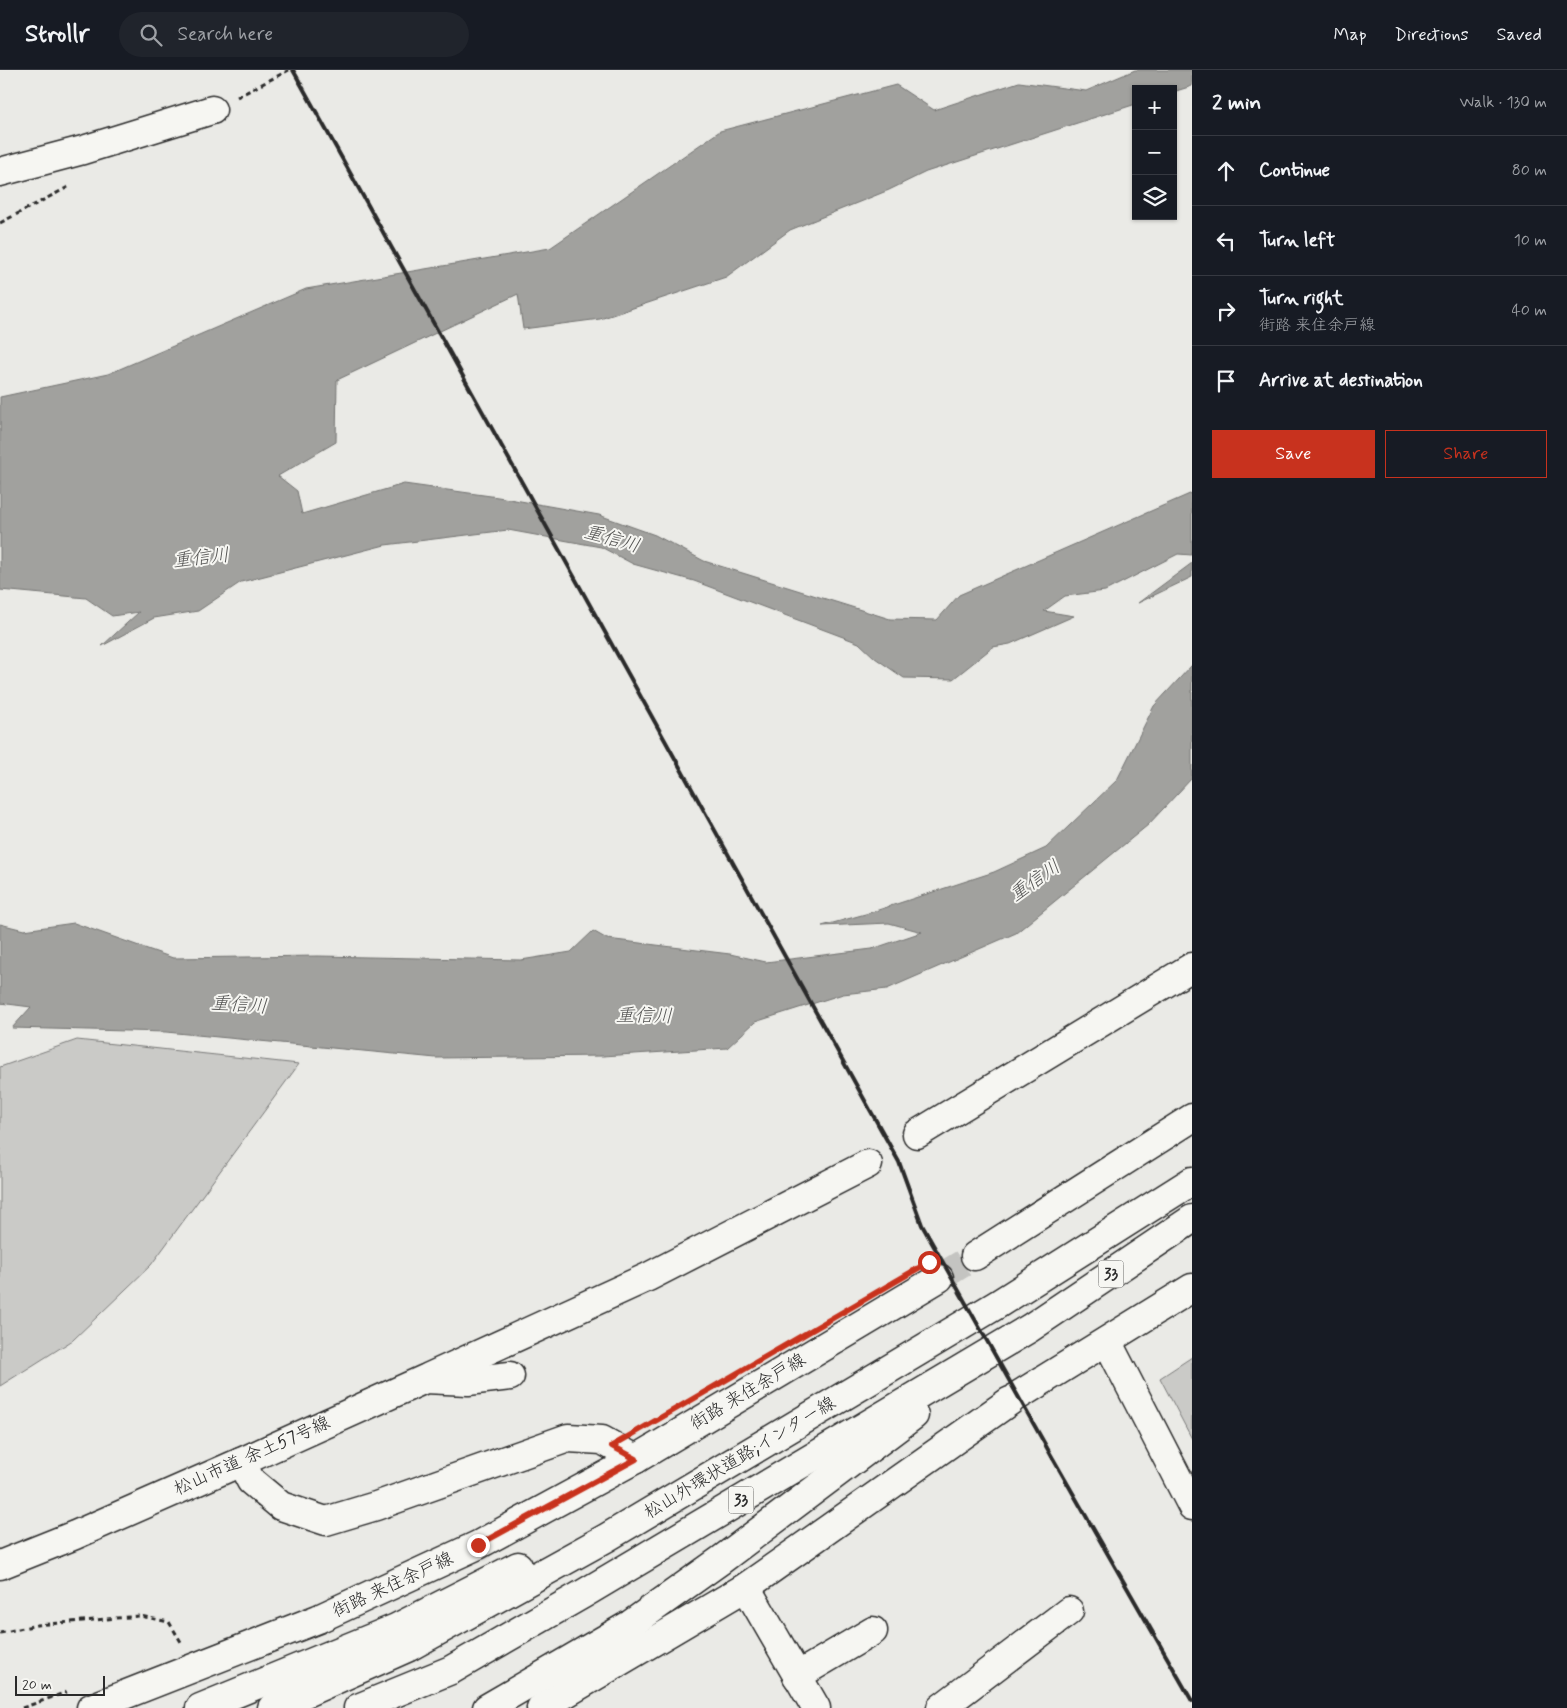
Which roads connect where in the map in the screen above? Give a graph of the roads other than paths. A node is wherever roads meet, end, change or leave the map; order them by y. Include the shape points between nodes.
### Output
1 (212, 110) dead end
2 (0, 172) edge
3 (1192, 967) edge
4 (1192, 1118) edge
5 (917, 1134) dead end
6 (868, 1164) dead end
7 (1192, 1181) edge
8 (1192, 1219) edge
9 (975, 1256) tunnel mouth
10 (939, 1278) tunnel mouth
11 (1192, 1288) edge
12 (1030, 1328) junction
13 (1107, 1341) junction
14 (510, 1376) dead end
15 (426, 1379) junction
16 (800, 1423) junction
17 (636, 1459) junction
18 (241, 1462) junction
19 (1192, 1506) edge
20 (0, 1565) edge
21 (746, 1587) junction
22 (1069, 1611) dead end
23 (873, 1631) dead end
24 (797, 1676) junction
25 (91, 1708) edge
26 (200, 1708) edge
27 (272, 1708) edge
28 (358, 1708) edge
29 (487, 1708) edge
30 (541, 1708) edge
31 (816, 1708) edge
32 (941, 1708) edge

1 - 2 main road
3 - 5 main road
4 - 9 main road
6 - 15 main road via 648,1277
7 - 16 main road, 松山外環状道路;インター線 / 33 via 998,1304
8 - 12 main road, 松山外環状道路;インター線 / 33
10 - 17 main road, 街路 来住余戸線
11 - 13 main road
12 - 28 main road, 松山外環状道路;インター線 / 33 via 451,1670
12 - 29 main road via 631,1624
13 - 19 main road
13 - 21 main road via 1014,1398
14 - 15 main road, 松山市道 余土57号線 via 468,1381
15 - 18 main road, 松山市道 余土57号線
16 - 26 main road via 396,1628
16 - 27 main road, 松山外環状道路;インター線 / 33 via 606,1538 409,1647
17 - 18 main road via 602,1440 568,1438 326,1521 281,1506 251,1481
17 - 25 main road, 街路 来住余戸線 via 478,1545 318,1619
18 - 20 main road, 松山市道 余土57号線
21 - 24 main road
21 - 30 main road
22 - 32 main road
23 - 24 main road
24 - 31 main road

